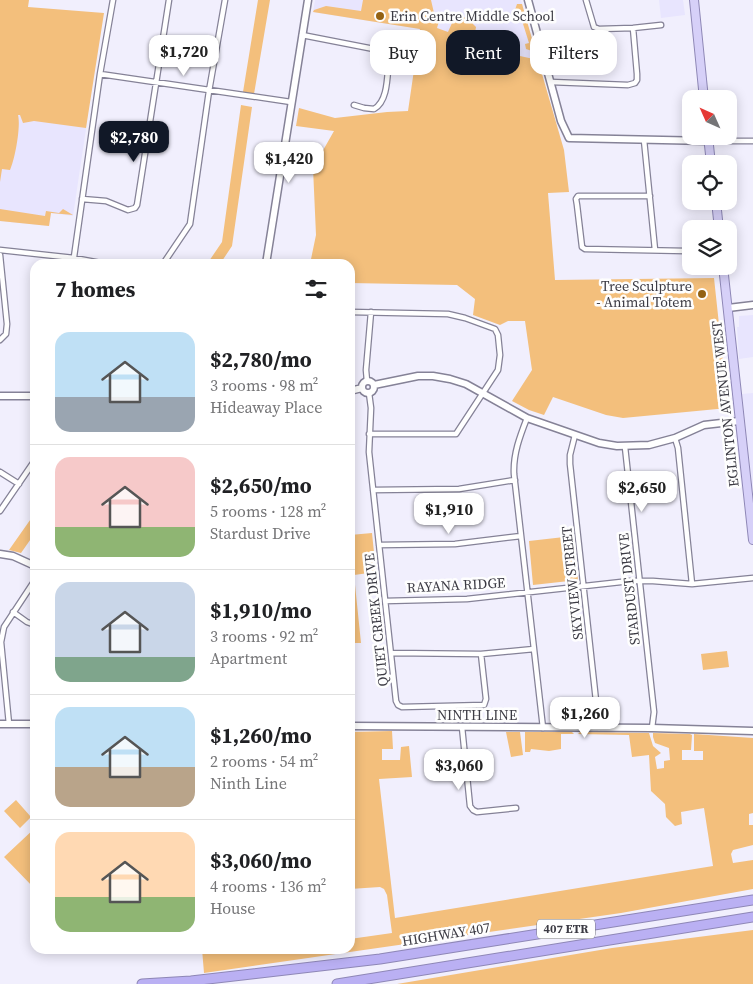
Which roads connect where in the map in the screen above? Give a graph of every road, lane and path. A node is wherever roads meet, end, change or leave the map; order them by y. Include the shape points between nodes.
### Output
1 (113, 0) edge
2 (169, 0) edge
3 (225, 0) edge
4 (308, 0) edge
5 (528, 0) edge
6 (586, 0) edge
7 (694, 0) edge
8 (661, 25) dead end
9 (633, 28) junction
10 (302, 35) junction
11 (100, 74) junction
12 (156, 82) junction
13 (551, 82) junction
14 (209, 90) junction
15 (703, 90) edge
16 (291, 102) junction
17 (354, 105) dead end
18 (682, 139) edge
19 (644, 140) junction
20 (738, 140) edge
21 (753, 141) edge
22 (650, 196) junction
23 (82, 199) junction
24 (0, 250) edge
25 (655, 250) junction
26 (682, 251) edge
27 (0, 255) edge
28 (74, 258) junction
29 (79, 259) edge
30 (166, 259) edge
31 (267, 259) edge
32 (724, 275) edge
33 (753, 305) edge
34 (728, 308) junction
35 (355, 312) edge
36 (371, 312) junction
37 (0, 340) edge
38 (367, 380) junction
39 (374, 385) junction
40 (362, 388) junction
41 (355, 390) edge
42 (369, 393) junction
43 (484, 394) junction
44 (0, 396) edge
45 (30, 396) edge
46 (527, 418) junction
47 (739, 420) junction
48 (369, 434) junction
49 (575, 435) junction
50 (675, 438) junction
51 (625, 447) junction
52 (30, 468) edge
53 (0, 472) edge
54 (515, 480) junction
55 (19, 484) junction
56 (373, 490) junction
57 (0, 511) edge
58 (521, 536) junction
59 (753, 540) edge
60 (378, 544) junction
61 (0, 554) edge
62 (30, 564) edge
63 (753, 578) edge
64 (640, 580) junction
65 (692, 584) junction
66 (583, 586) junction
67 (30, 587) edge
68 (528, 592) junction
69 (385, 601) junction
70 (13, 612) junction
71 (30, 623) edge
72 (534, 649) junction
73 (391, 653) junction
74 (481, 654) junction
75 (0, 724) edge
76 (9, 724) junction
77 (30, 724) edge
78 (355, 726) edge
79 (462, 727) junction
80 (543, 728) junction
81 (599, 728) junction
82 (652, 728) junction
83 (753, 731) edge
84 (516, 808) dead end
85 (753, 900) edge
86 (753, 916) edge
87 (715, 923) junction
88 (753, 923) edge
89 (142, 984) edge
90 (337, 984) edge

1 - 11 street
2 - 12 street
3 - 14 street
4 - 10 street
5 - 13 street
6 - 9 street via 594,27
7 - 15 main road
8 - 9 street
9 - 13 street via 635,83
10 - 16 street
10 - 17 street via 382,50 388,54 381,104 374,109
11 - 12 street
11 - 23 street
12 - 14 street
12 - 23 street via 137,205 128,210 110,202
13 - 19 street via 569,138
14 - 16 street
14 - 30 street via 190,224
16 - 31 street
18 - 19 street
19 - 22 street
20 - 21 street
22 - 25 street
22 - 25 street via 581,194 576,199 582,247 585,249
23 - 28 street
24 - 28 street
25 - 26 street
27 - 37 street via 7,324 6,334
28 - 29 street
32 - 34 main road, EGLINTON AVENUE WEST
33 - 34 street
34 - 47 main road, EGLINTON AVENUE WEST
35 - 36 street
36 - 38 street
36 - 43 street via 457,316 495,329 500,363
38 - 39 street
38 - 40 street
39 - 42 street
39 - 43 street via 433,376 458,381
40 - 41 street
40 - 42 street
42 - 48 street, QUIET CREEK DRIVE
43 - 46 street
43 - 48 street via 456,434
44 - 45 street
46 - 49 street
46 - 54 street via 516,450
47 - 50 street via 704,424
47 - 59 main road, EGLINTON AVENUE WEST
48 - 56 street, QUIET CREEK DRIVE
49 - 51 street via 600,444
49 - 66 street, SKYVIEW STREET via 570,464
50 - 51 street
50 - 65 street
51 - 64 street, STARDUST DRIVE
52 - 55 street
53 - 55 street
54 - 56 street via 459,489
54 - 58 street
55 - 57 street
56 - 60 street, QUIET CREEK DRIVE
58 - 60 street via 478,543
58 - 68 street
60 - 69 street, QUIET CREEK DRIVE
61 - 62 street
63 - 65 street, RAYANA RIDGE
64 - 65 street, RAYANA RIDGE
64 - 66 street, RAYANA RIDGE
64 - 82 street, STARDUST DRIVE via 654,712
66 - 68 street, RAYANA RIDGE
66 - 81 street, SKYVIEW STREET
67 - 70 street
68 - 69 street, RAYANA RIDGE via 467,599
68 - 72 street
69 - 73 street, QUIET CREEK DRIVE
70 - 71 street
70 - 76 street via 4,627 1,642
72 - 74 street
72 - 80 street
73 - 74 street
73 - 74 street, QUIET CREEK DRIVE via 396,701 402,707 484,705
75 - 76 street
76 - 77 street
78 - 79 street, NINTH LINE
79 - 80 street, NINTH LINE
79 - 84 street via 470,806 477,812
80 - 81 street, NINTH LINE
81 - 82 street, NINTH LINE
82 - 83 street, NINTH LINE
85 - 89 highway, HIGHWAY 407 / 407 ETR via 380,959
86 - 87 highway, 407 ETR
87 - 88 highway via 731,926
87 - 90 highway, 407 ETR

